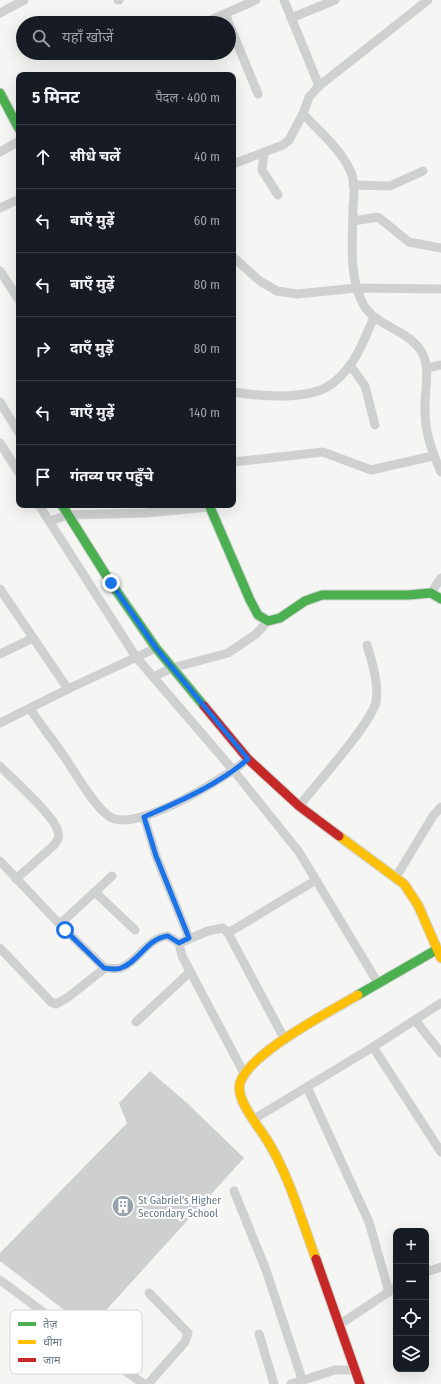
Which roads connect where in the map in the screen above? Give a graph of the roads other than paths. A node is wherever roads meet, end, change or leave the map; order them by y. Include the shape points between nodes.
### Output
1 (24, 0) edge
2 (256, 0) edge
3 (284, 0) edge
4 (335, 0) edge
5 (428, 0) edge
6 (0, 13) edge
7 (225, 14) joint
8 (220, 16) edge
9 (291, 18) junction
10 (236, 41) edge
11 (319, 86) junction
12 (0, 93) edge
13 (258, 94) dead end
14 (304, 114) junction
15 (16, 123) edge
16 (16, 143) edge
17 (0, 152) edge
18 (264, 152) junction
19 (236, 163) edge
20 (423, 171) dead end
21 (353, 185) junction
22 (278, 195) dead end
23 (16, 200) edge
24 (0, 208) edge
25 (353, 221) junction
26 (441, 248) edge
27 (236, 260) edge
28 (0, 271) edge
29 (357, 288) junction
30 (441, 289) edge
31 (16, 295) edge
32 (374, 317) junction
33 (350, 365) junction
34 (441, 365) edge
35 (427, 368) junction
36 (236, 392) edge
37 (0, 402) edge
38 (375, 425) dead end
39 (16, 428) edge
40 (0, 443) edge
41 (433, 456) junction
42 (236, 462) edge
43 (16, 463) edge
44 (441, 472) edge
45 (41, 508) edge
46 (64, 508) edge
47 (191, 508) edge
48 (210, 508) edge
49 (68, 515) junction
50 (50, 521) junction
51 (441, 578) edge
52 (0, 589) edge
53 (431, 593) junction
54 (441, 599) edge
55 (268, 621) junction
56 (34, 638) junction
57 (367, 645) dead end
58 (156, 648) junction
59 (0, 654) edge
60 (136, 657) junction
61 (172, 668) junction
62 (153, 677) junction
63 (68, 689) junction
64 (30, 710) junction
65 (0, 723) edge
66 (248, 759) junction
67 (0, 766) edge
68 (234, 771) junction
69 (299, 806) junction
70 (440, 807) edge
71 (144, 817) junction
72 (0, 861) edge
73 (112, 876) dead end
74 (396, 877) junction
75 (16, 879) junction
76 (316, 880) junction
77 (95, 892) junction
78 (60, 924) junction
79 (135, 930) dead end
80 (228, 933) junction
81 (189, 938) junction
82 (179, 943) junction
83 (0, 948) edge
84 (436, 950) junction
85 (441, 958) edge
86 (104, 968) junction
87 (190, 972) junction
88 (378, 983) junction
89 (441, 1003) edge
90 (415, 1020) junction
91 (136, 1022) dead end
92 (284, 1040) junction
93 (373, 1047) junction
94 (441, 1053) edge
95 (244, 1075) junction
96 (307, 1087) junction
97 (254, 1119) junction
98 (441, 1152) edge
99 (234, 1191) dead end
100 (441, 1267) edge
101 (429, 1271) edge
102 (0, 1280) edge
103 (392, 1290) edge
104 (149, 1293) dead end
105 (40, 1310) edge
106 (339, 1325) junction
107 (259, 1334) dead end
108 (355, 1370) junction
109 (130, 1374) edge
110 (302, 1379) junction
111 (144, 1384) edge
112 (148, 1384) edge
113 (274, 1384) edge
114 (290, 1384) edge
115 (360, 1384) edge

1 - 6 street
2 - 7 street
3 - 9 street
4 - 9 street
5 - 11 street
7 - 8 street
9 - 11 street
10 - 13 street
11 - 14 street via 309,97
12 - 15 street
14 - 18 street via 289,140
14 - 21 street via 342,157 352,174
16 - 17 street
18 - 19 street
18 - 22 street via 262,170
20 - 21 street via 390,186
21 - 25 street
23 - 24 street
25 - 26 street via 378,218 409,242
25 - 29 street via 353,260
27 - 29 street via 260,281 277,291 297,294
28 - 31 street
29 - 30 street
29 - 32 street via 363,305
32 - 33 street
32 - 35 street via 415,344 424,355
33 - 36 street via 332,384 314,392 272,396
33 - 38 street via 365,386
34 - 35 street
35 - 41 street via 424,411
37 - 39 street
40 - 43 street
41 - 42 street via 371,470 323,452
41 - 44 street
45 - 50 street
46 - 49 street
47 - 49 street via 145,513
48 - 55 street via 250,600 258,615
49 - 50 street
49 - 58 street
50 - 60 street
51 - 53 street
52 - 56 street
53 - 54 street
53 - 55 street via 318,596 305,601 280,618
55 - 61 street via 256,634 228,652
56 - 59 street
56 - 63 street
57 - 69 street via 377,682 375,704 360,729
58 - 60 street
58 - 61 street
60 - 62 street
60 - 63 street
61 - 62 street
61 - 66 street
62 - 68 street
63 - 64 street
64 - 65 street
64 - 71 street via 106,814 118,820
66 - 68 street
66 - 69 street
67 - 75 street via 52,818 59,833 58,840 53,846
68 - 71 street via 184,799
68 - 76 street via 299,852
69 - 74 street
70 - 74 street
71 - 81 street via 156,856
72 - 75 street
73 - 77 street
74 - 84 street via 413,895
75 - 78 street
76 - 80 street
76 - 88 street
77 - 78 street
77 - 79 street
78 - 86 street
80 - 81 street via 222,928 217,928
80 - 92 street
81 - 82 street
82 - 86 street via 168,936 158,938 127,965 120,968
82 - 87 street
83 - 86 street via 51,1002 56,1004 68,998
84 - 85 street
84 - 88 street
87 - 91 street
87 - 95 street
88 - 92 street
89 - 90 street
90 - 93 street
90 - 94 street
92 - 95 street
93 - 96 street
93 - 98 street
95 - 97 street via 239,1084 240,1093
96 - 97 street
96 - 103 street via 368,1222
97 - 106 street via 271,1147 284,1176
99 - 110 street via 266,1270
100 - 101 street
102 - 105 street
103 - 106 street
104 - 112 street via 188,1333 185,1342
106 - 108 street
107 - 113 street
108 - 110 street via 335,1370
108 - 115 street
109 - 111 street
110 - 114 street

